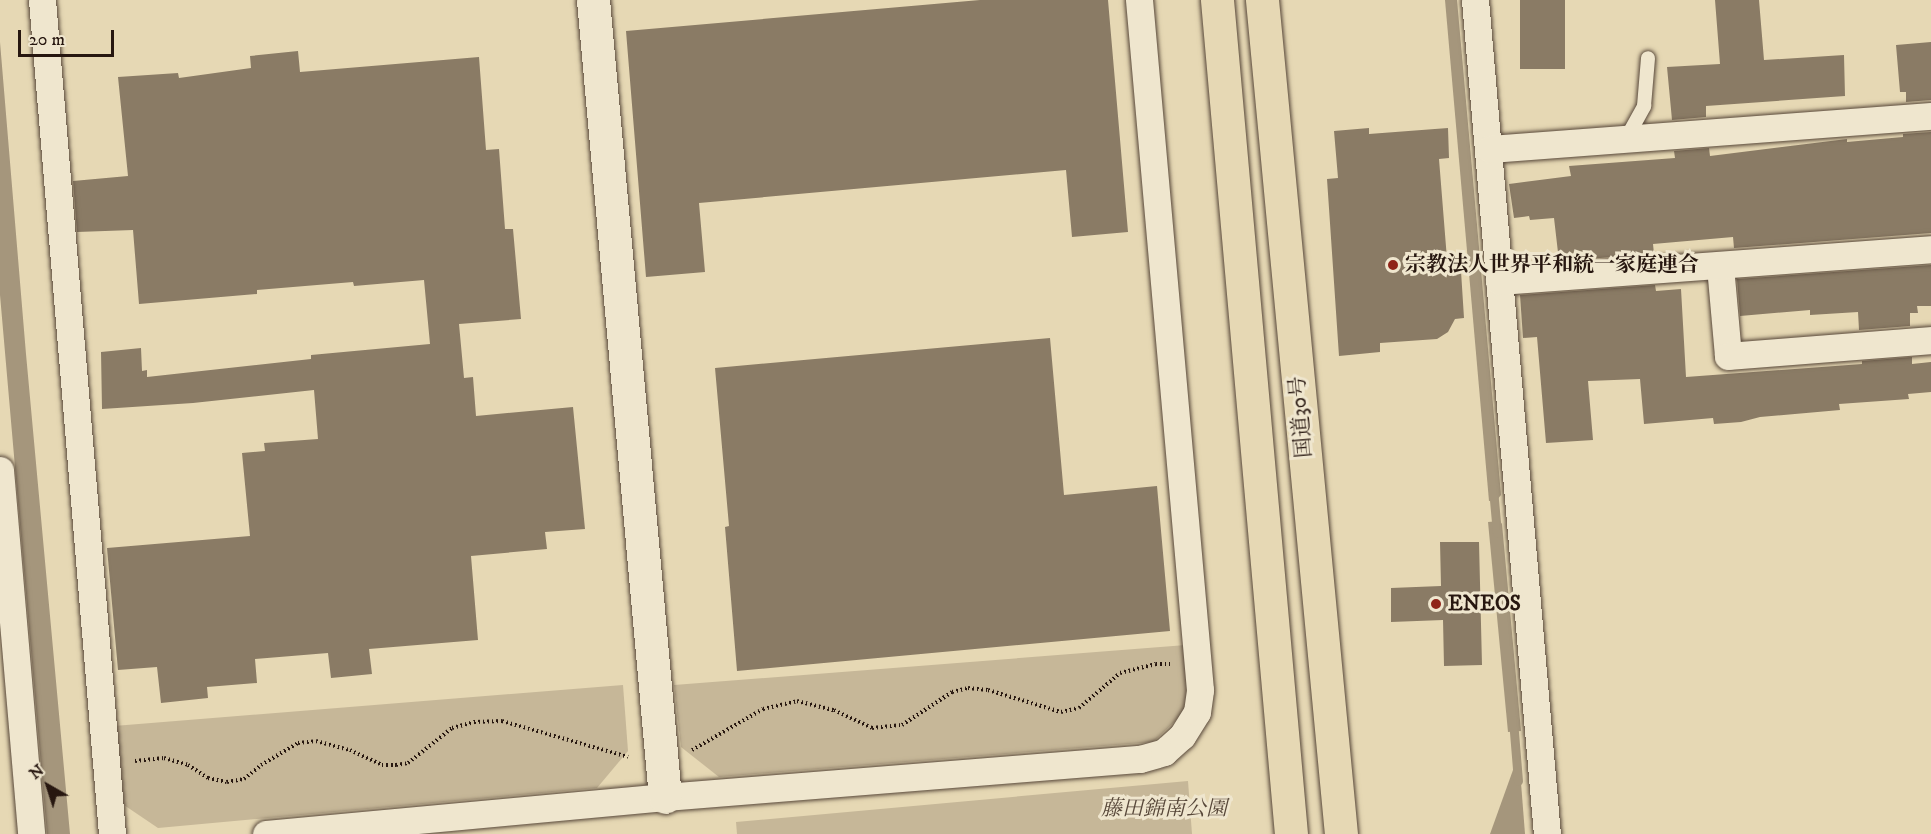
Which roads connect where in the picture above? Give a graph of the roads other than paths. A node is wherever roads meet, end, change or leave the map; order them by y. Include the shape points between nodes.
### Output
1 (42, 0) edge
2 (593, 0) edge
3 (1139, 0) edge
4 (1217, 0) edge
5 (1262, 0) edge
6 (1475, 0) edge
7 (1648, 58) dead end
8 (1931, 116) edge
9 (1626, 139) junction
10 (1490, 150) junction
11 (1931, 249) edge
12 (1720, 266) junction
13 (1499, 281) junction
14 (1931, 340) edge
15 (0, 470) edge
16 (663, 782) junction
17 (459, 825) edge
18 (31, 834) edge
19 (112, 834) edge
20 (266, 834) edge
21 (1292, 834) edge
22 (1341, 834) edge
23 (1547, 834) edge

1 - 19 street
2 - 16 street
3 - 16 street via 1198,664 1197,712 1182,736 1164,752 1140,759
4 - 21 highway
5 - 22 highway, 国道30号
6 - 10 street
7 - 9 lane via 1644,106
8 - 9 street
9 - 10 street
10 - 13 street
11 - 12 street
12 - 13 street
12 - 14 street via 1728,356
13 - 23 street
15 - 18 street
16 - 17 street
17 - 20 street

